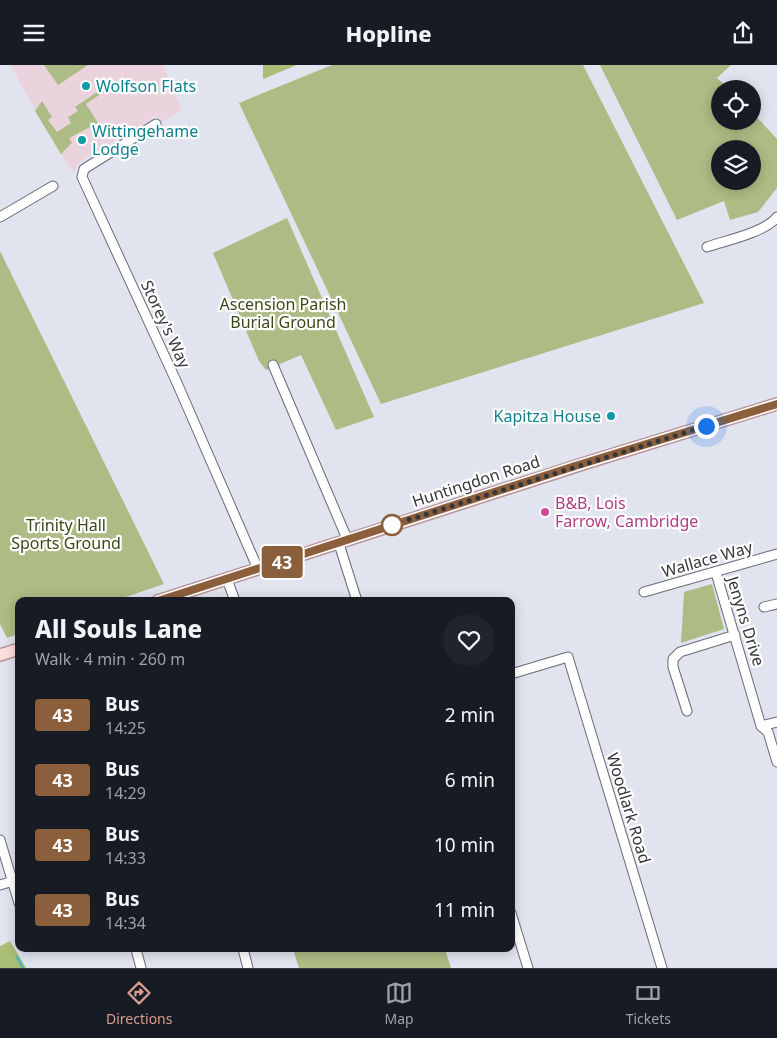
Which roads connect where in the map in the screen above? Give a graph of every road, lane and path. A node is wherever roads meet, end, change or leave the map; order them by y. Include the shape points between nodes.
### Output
1 (156, 124) dead end
2 (53, 186) dead end
3 (0, 217) edge
4 (777, 217) edge
5 (707, 247) dead end
6 (274, 365) dead end
7 (777, 404) edge
8 (344, 543) junction
9 (777, 555) edge
10 (258, 569) junction
11 (716, 573) junction
12 (227, 579) junction
13 (644, 592) dead end
14 (171, 597) edge
15 (234, 597) edge
16 (356, 597) edge
17 (777, 605) edge
18 (764, 607) dead end
19 (734, 635) junction
20 (15, 650) edge
21 (0, 655) edge
22 (515, 673) edge
23 (687, 711) dead end
24 (777, 722) edge
25 (761, 726) junction
26 (777, 762) edge
27 (0, 840) edge
28 (13, 881) junction
29 (0, 885) edge
30 (15, 888) edge
31 (515, 926) edge
32 (137, 952) edge
33 (244, 952) edge
34 (141, 968) edge
35 (248, 968) edge
36 (528, 968) edge
37 (662, 968) edge

1 - 10 street, Storey's Way via 84,169 82,177
2 - 3 street
4 - 5 street via 750,233
6 - 8 street
7 - 8 main road, Huntingdon Road via 398,523
8 - 10 main road, Huntingdon Road
8 - 16 street
9 - 11 street, Wallace Way
10 - 12 main road, Huntingdon Road
11 - 13 street, Wallace Way
11 - 19 street, Jenyns Drive
12 - 14 main road, Huntingdon Road
12 - 15 street
17 - 18 street
19 - 23 street via 680,652 673,659
19 - 25 street, Jenyns Drive
20 - 21 main road
22 - 37 street, Woodlark Road via 568,657
24 - 25 street
25 - 26 street, Jenyns Drive via 768,733
27 - 28 street
28 - 29 street
28 - 30 street
31 - 36 street
32 - 34 street
33 - 35 street

